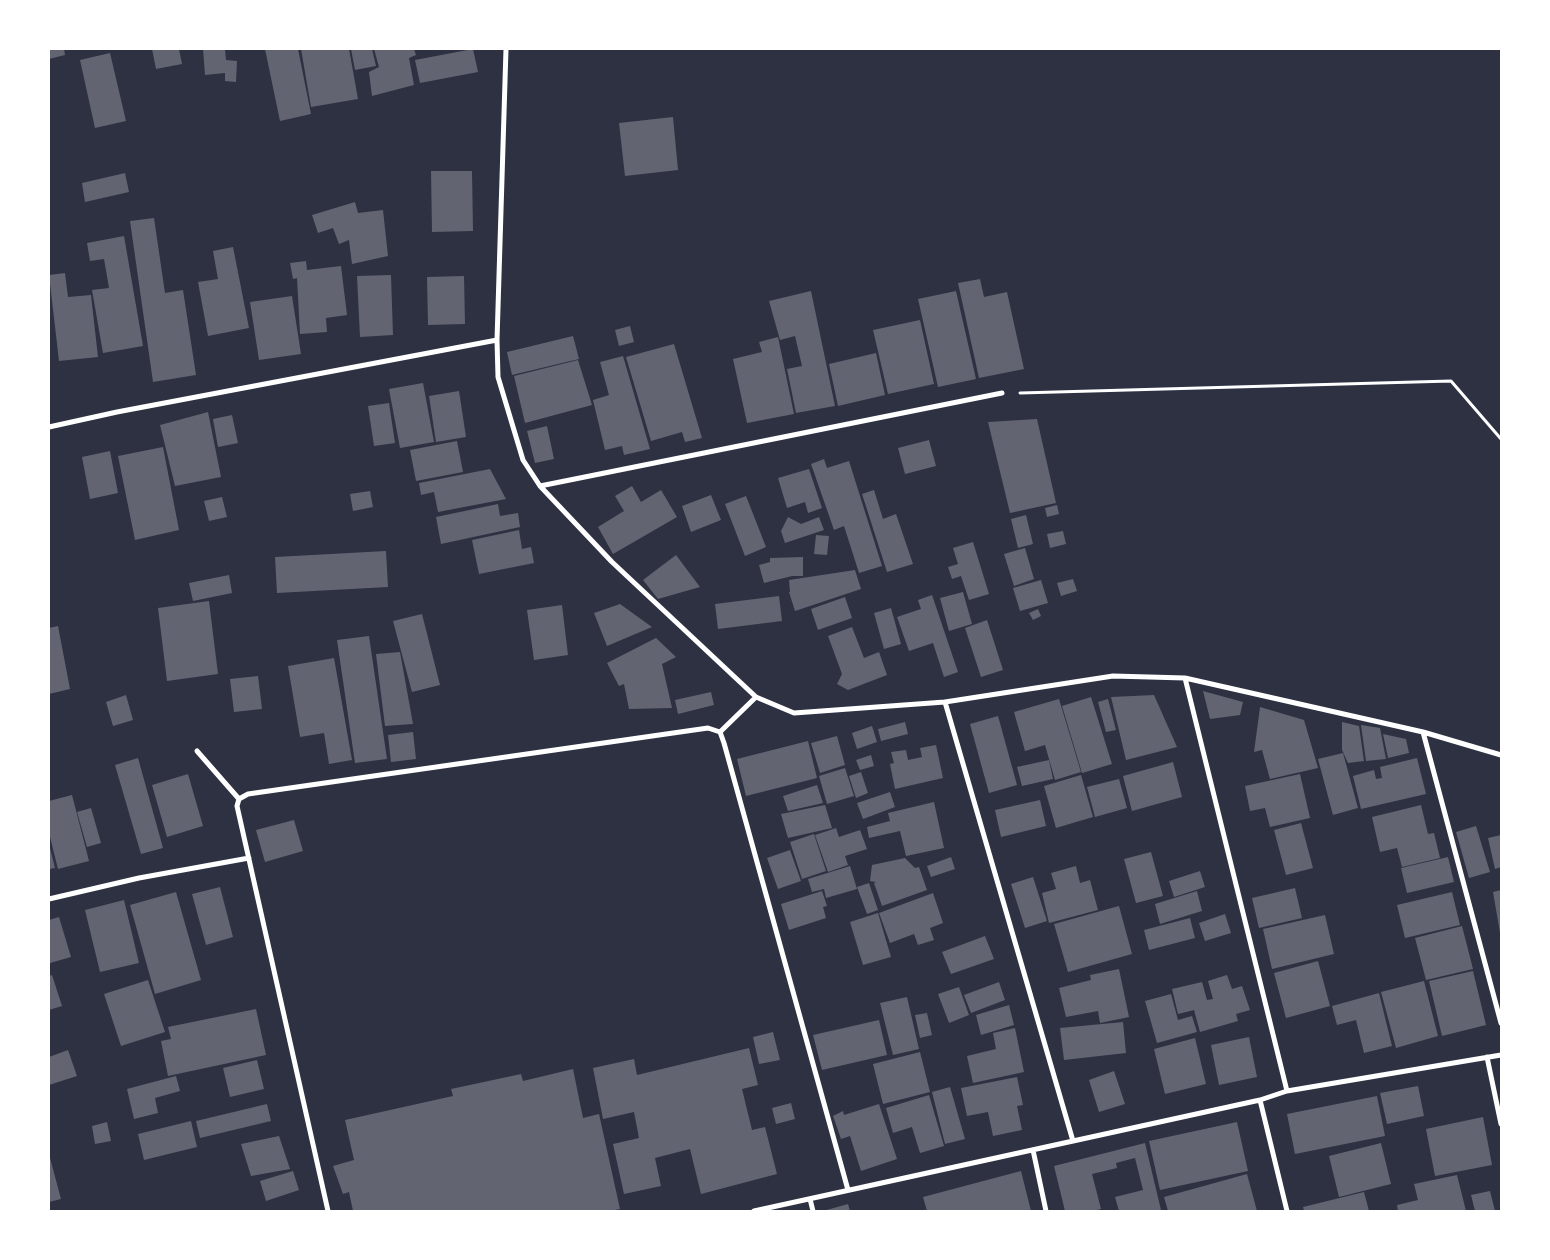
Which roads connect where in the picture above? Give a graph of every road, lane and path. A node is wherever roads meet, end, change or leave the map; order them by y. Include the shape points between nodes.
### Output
1 (506, 49) edge
2 (497, 340) junction
3 (1002, 393) joint
4 (49, 427) edge
5 (1501, 439) edge
6 (540, 486) junction
7 (1185, 678) junction
8 (756, 697) junction
9 (945, 702) junction
10 (720, 732) junction
11 (1423, 732) junction
12 (197, 751) dead end
13 (1501, 755) edge
14 (239, 798) junction
15 (249, 858) junction
16 (49, 899) edge
17 (1501, 1023) edge
18 (1501, 1055) edge
19 (1486, 1057) junction
20 (1287, 1091) junction
21 (1260, 1100) junction
22 (1501, 1124) edge
23 (1073, 1141) junction
24 (1033, 1150) junction
25 (848, 1190) junction
26 (810, 1199) junction
27 (328, 1211) edge
28 (754, 1211) edge
29 (813, 1211) edge
30 (1046, 1211) edge
31 (1288, 1211) edge

1 - 2 street
2 - 4 street
2 - 6 street via 498,377 523,460
3 - 5 path via 1451,381
3 - 6 street
6 - 8 street via 612,562
7 - 9 street via 1113,676
7 - 11 street
7 - 20 street
8 - 9 street via 794,713
8 - 10 street
9 - 23 street
10 - 14 street via 708,728 248,794
10 - 25 street
11 - 13 street
11 - 17 street
12 - 14 street
14 - 15 street via 237,806
15 - 16 street
15 - 27 street
18 - 19 street
19 - 20 street
19 - 22 street
20 - 21 street
21 - 23 street
21 - 31 street
23 - 24 street
24 - 25 street
24 - 30 street
25 - 26 street
26 - 28 street
26 - 29 street

